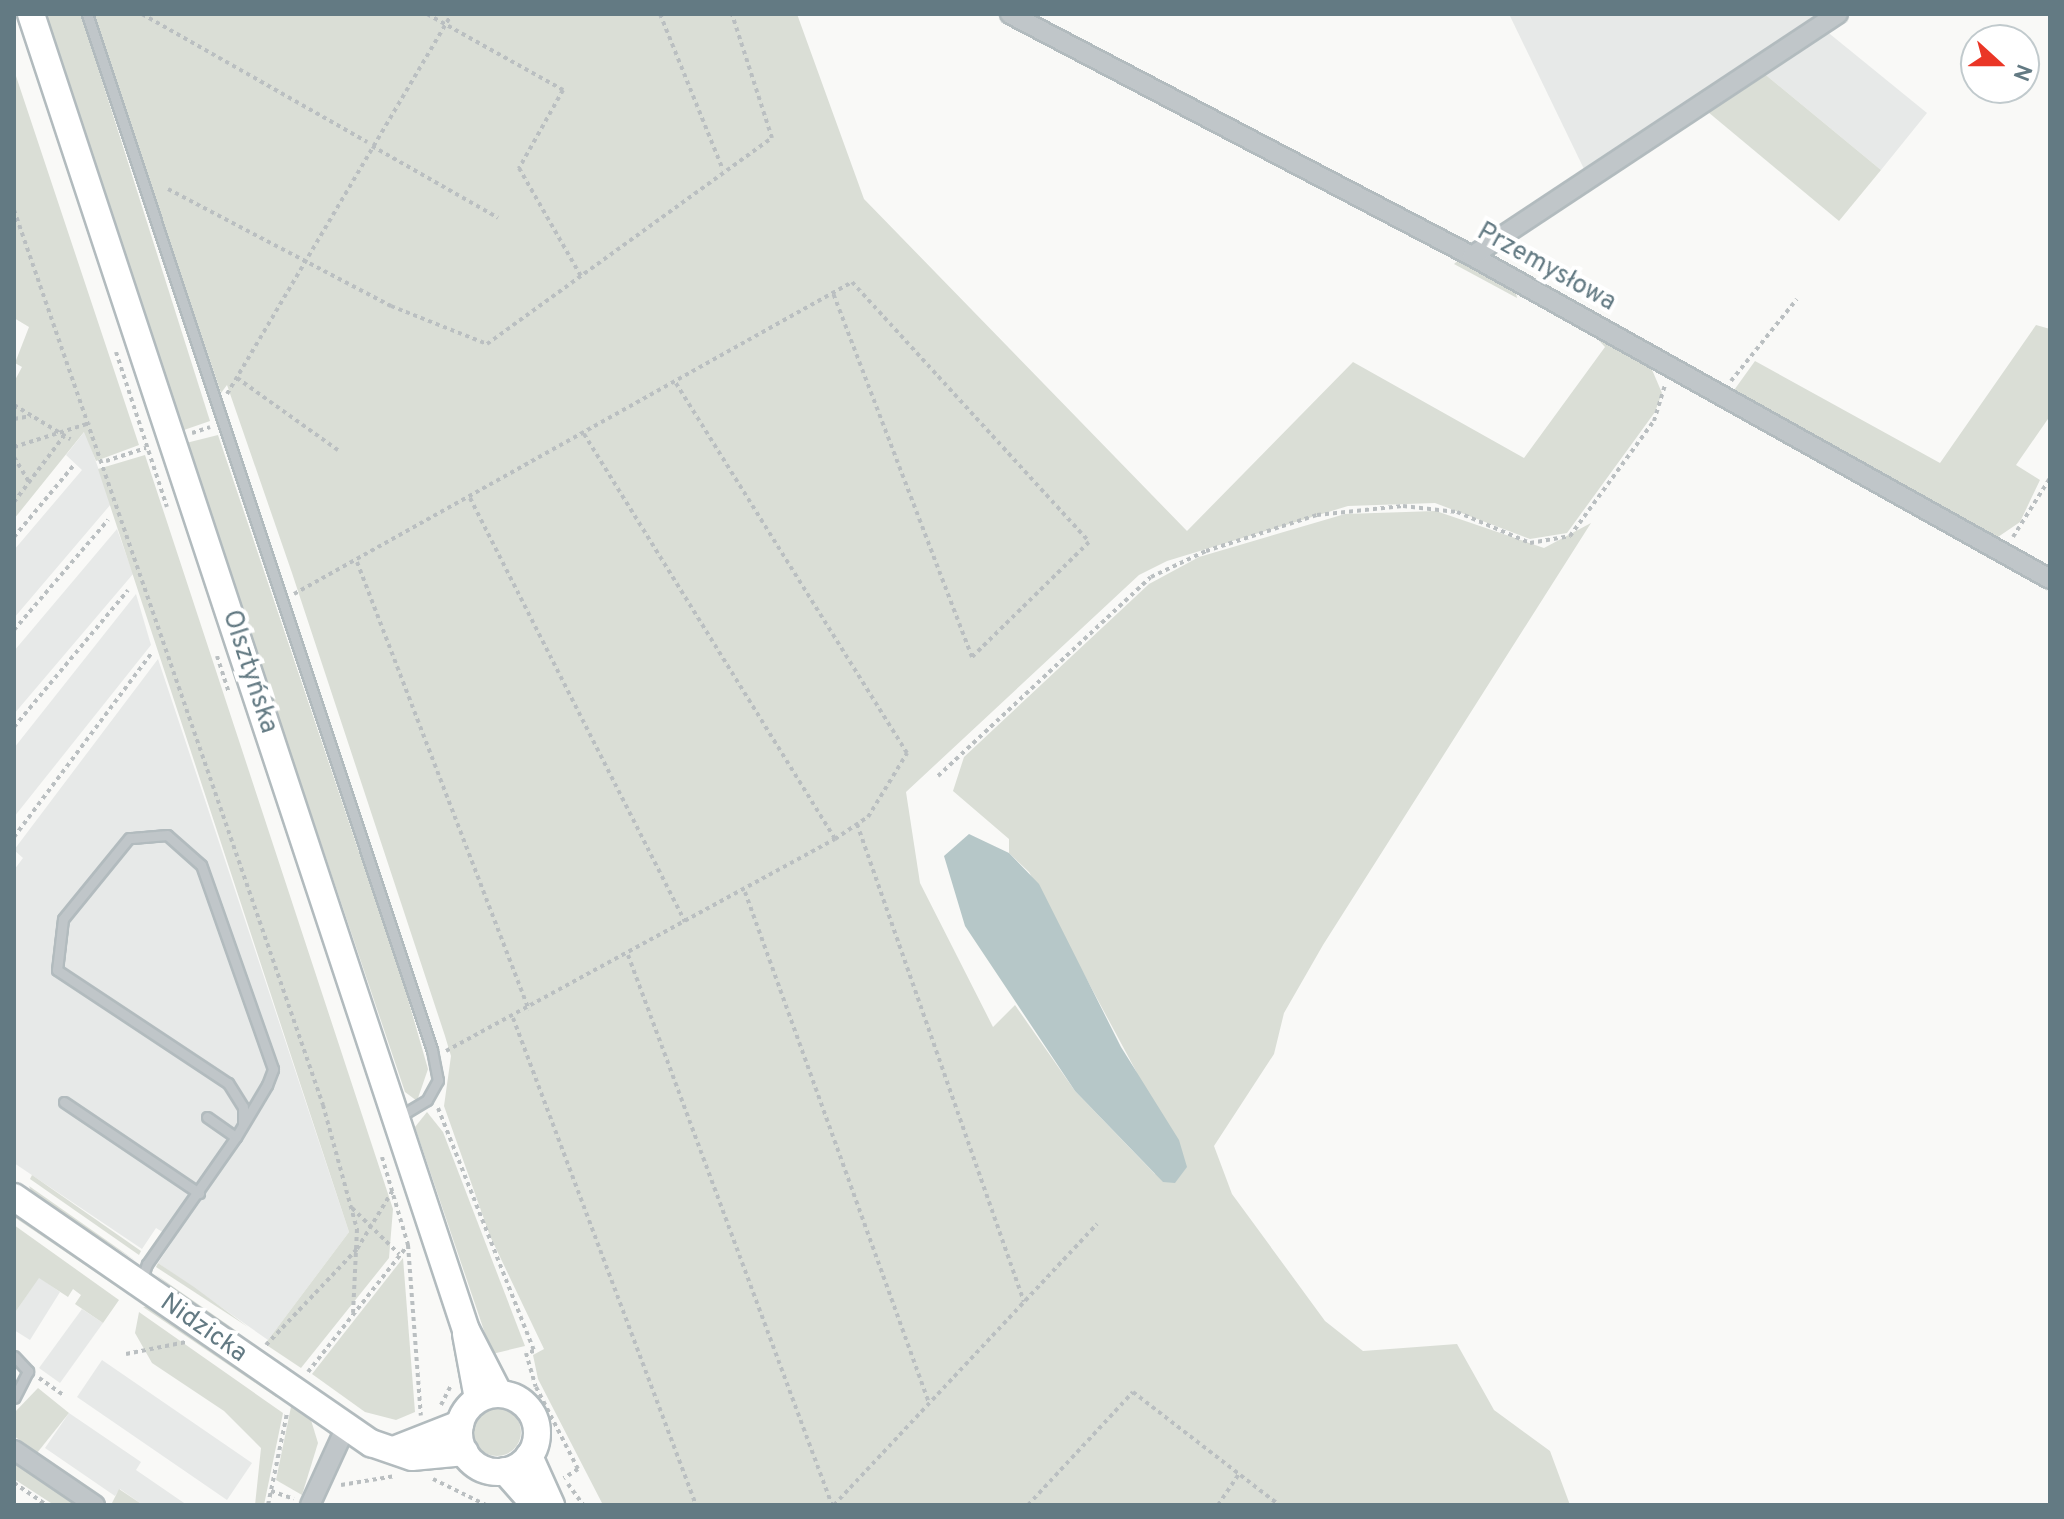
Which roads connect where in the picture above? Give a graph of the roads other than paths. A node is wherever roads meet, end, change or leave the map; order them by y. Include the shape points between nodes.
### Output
1 (31, 14) edge
2 (87, 14) edge
3 (1010, 14) edge
4 (1838, 14) edge
5 (1472, 256) junction
6 (2050, 579) edge
7 (64, 1102) dead end
8 (207, 1117) dead end
9 (397, 1118) junction
10 (243, 1124) junction
11 (236, 1137) junction
12 (199, 1193) junction
13 (14, 1197) edge
14 (140, 1285) junction
15 (14, 1356) edge
16 (489, 1396) junction
17 (14, 1398) edge
18 (460, 1424) junction
19 (345, 1429) junction
20 (396, 1449) junction
21 (14, 1450) edge
22 (465, 1452) junction
23 (529, 1456) junction
24 (505, 1471) junction
25 (95, 1505) edge
26 (310, 1505) edge
27 (535, 1505) edge
28 (551, 1505) edge

1 - 9 main road, Olsztyńska
2 - 9 lane via 434,1058 438,1080 427,1100
3 - 5 street, Przemysłowa
4 - 5 street
5 - 6 street, Przemysłowa
7 - 12 lane
8 - 11 lane
9 - 16 main road, Olsztyńska via 466,1330 467,1367
10 - 10 lane via 267,1085 272,1059 201,865 167,835 129,838 63,919 57,970 228,1083 243,1107
10 - 11 lane
11 - 12 lane
12 - 14 lane
13 - 14 main road, Nidzicka
14 - 19 main road, Nidzicka
15 - 17 lane via 28,1371
16 - 18 main road
16 - 23 main road via 522,1402 535,1421
18 - 20 main road
18 - 22 main road
19 - 20 main road, Nidzicka
19 - 26 street
20 - 22 main road, Nidzicka via 425,1458
21 - 25 street
22 - 24 main road via 482,1468
23 - 24 main road
23 - 28 main road
24 - 27 main road

